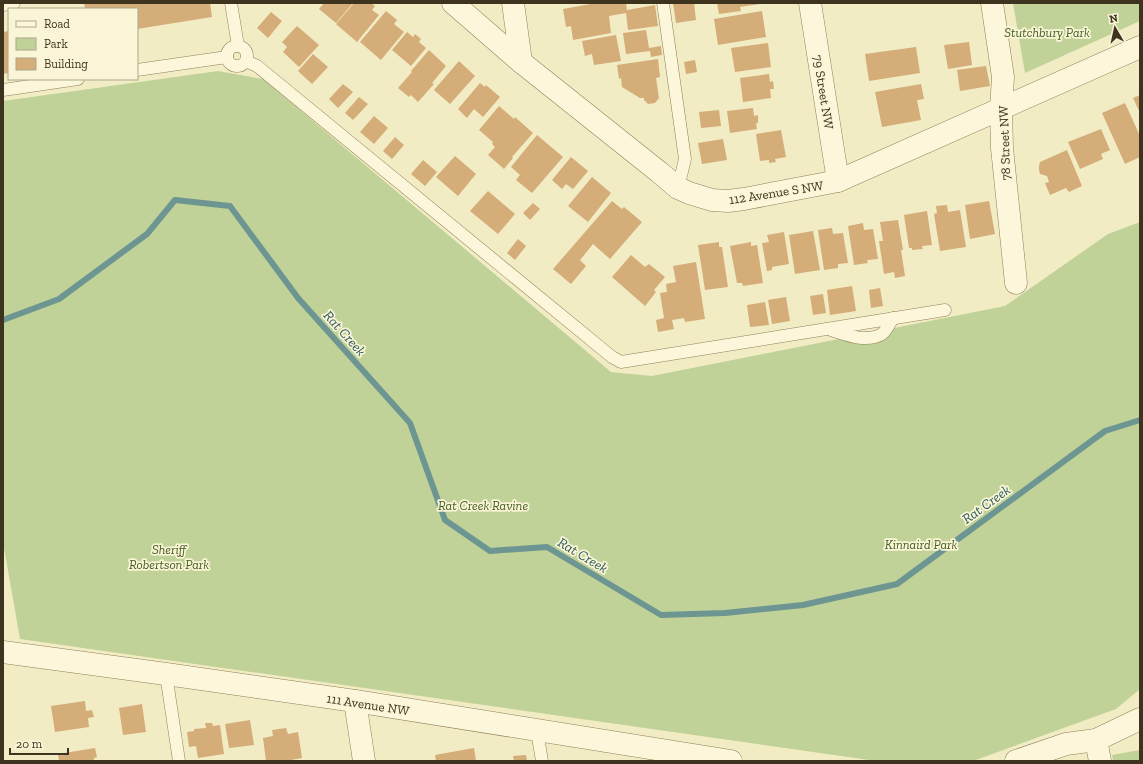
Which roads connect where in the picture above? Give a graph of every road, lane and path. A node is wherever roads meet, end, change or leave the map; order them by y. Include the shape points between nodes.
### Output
1 (14, 3) edge
2 (232, 3) edge
3 (452, 3) edge
4 (515, 3) edge
5 (664, 3) edge
6 (810, 3) edge
7 (992, 3) edge
8 (3, 5) edge
9 (238, 46) junction
10 (1140, 47) edge
11 (227, 57) junction
12 (246, 61) junction
13 (521, 62) junction
14 (138, 70) edge
15 (71, 80) edge
16 (3, 90) edge
17 (1001, 108) junction
18 (838, 181) junction
19 (678, 188) junction
20 (1016, 283) dead end
21 (945, 310) dead end
22 (3, 652) edge
23 (166, 674) junction
24 (355, 701) junction
25 (1140, 720) edge
26 (537, 731) junction
27 (1096, 740) junction
28 (179, 761) edge
29 (364, 761) edge
30 (542, 761) edge
31 (731, 761) edge
32 (1016, 761) edge
33 (1100, 761) edge

1 - 8 lane
2 - 9 lane
3 - 13 street, 112 Avenue S NW
4 - 13 street
5 - 19 lane via 685,159
6 - 18 street, 79 Street NW
7 - 17 street, 78 Street NW via 1003,77
9 - 11 lane via 232,47
9 - 12 lane via 246,52
10 - 17 street, 112 Avenue S NW
11 - 12 lane via 234,66 241,66
11 - 14 lane
12 - 21 lane via 257,66 621,362
13 - 19 street, 112 Avenue S NW
15 - 16 lane
17 - 18 street, 112 Avenue S NW
17 - 20 street, 78 Street NW via 1002,148
18 - 19 street, 112 Avenue S NW via 728,200 712,200
22 - 23 street, 111 Avenue NW
23 - 24 street, 111 Avenue NW
23 - 28 lane
24 - 26 street, 111 Avenue NW
24 - 29 street
25 - 27 street
26 - 30 lane
26 - 31 street, 111 Avenue NW
27 - 32 street via 1066,744
27 - 33 street

